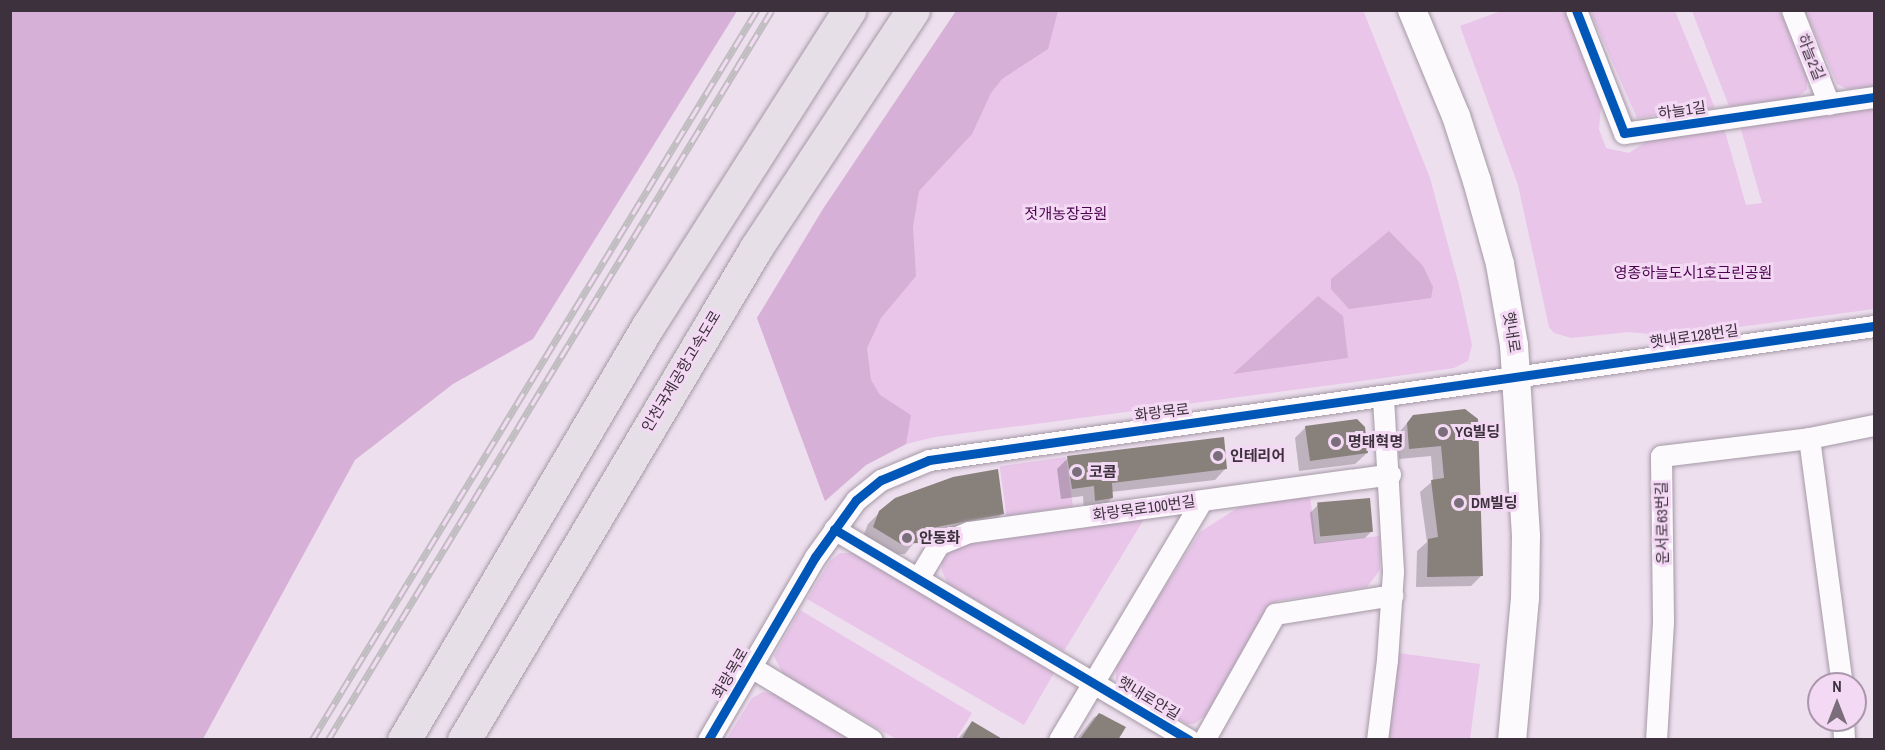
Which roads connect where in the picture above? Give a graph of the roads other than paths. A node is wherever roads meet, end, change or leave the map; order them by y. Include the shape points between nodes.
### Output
1 (849, 10) edge
2 (913, 10) edge
3 (1412, 10) edge
4 (1576, 10) edge
5 (1792, 10) edge
6 (1875, 97) edge
7 (1829, 104) junction
8 (1875, 326) edge
9 (1518, 376) junction
10 (1383, 397) junction
11 (1875, 425) edge
12 (1809, 438) junction
13 (1390, 474) junction
14 (1202, 500) junction
15 (834, 529) junction
16 (919, 577) junction
17 (1392, 596) junction
18 (751, 668) junction
19 (1840, 672) edge
20 (1093, 682) junction
21 (404, 740) edge
22 (464, 740) edge
23 (708, 740) edge
24 (872, 740) edge
25 (1059, 740) edge
26 (1189, 740) edge
27 (1204, 740) edge
28 (1377, 740) edge
29 (1512, 740) edge
30 (1656, 740) edge

1 - 21 highway via 666,297
2 - 22 highway, 인천국제공항고속도로 via 756,248
3 - 9 main road, 햇내로 via 1456,116 1489,222 1512,324
4 - 7 street, 하늘1길 via 1624,133
5 - 7 street, 하늘2길
6 - 7 street, 하늘1길
8 - 9 street, 햇내로128번길
9 - 10 street, 화랑목로
9 - 29 main road, 햇내로 via 1526,547
10 - 13 street
10 - 15 street, 화랑목로 via 929,460 881,480 856,500
11 - 12 street, 운서로63번길
12 - 19 street
12 - 30 street, 운서로63번길 via 1661,456 1663,621
13 - 14 street, 화랑목로100번길
13 - 17 street
14 - 16 street, 화랑목로100번길 via 969,531 939,544
14 - 20 street, 햇내로안길
15 - 16 street
15 - 18 street, 화랑목로
16 - 20 street
17 - 27 street via 1275,614
17 - 28 street
18 - 23 street, 화랑목로
18 - 24 street, 화랑목로
20 - 25 street, 햇내로안길
20 - 26 street, 햇내로안길

